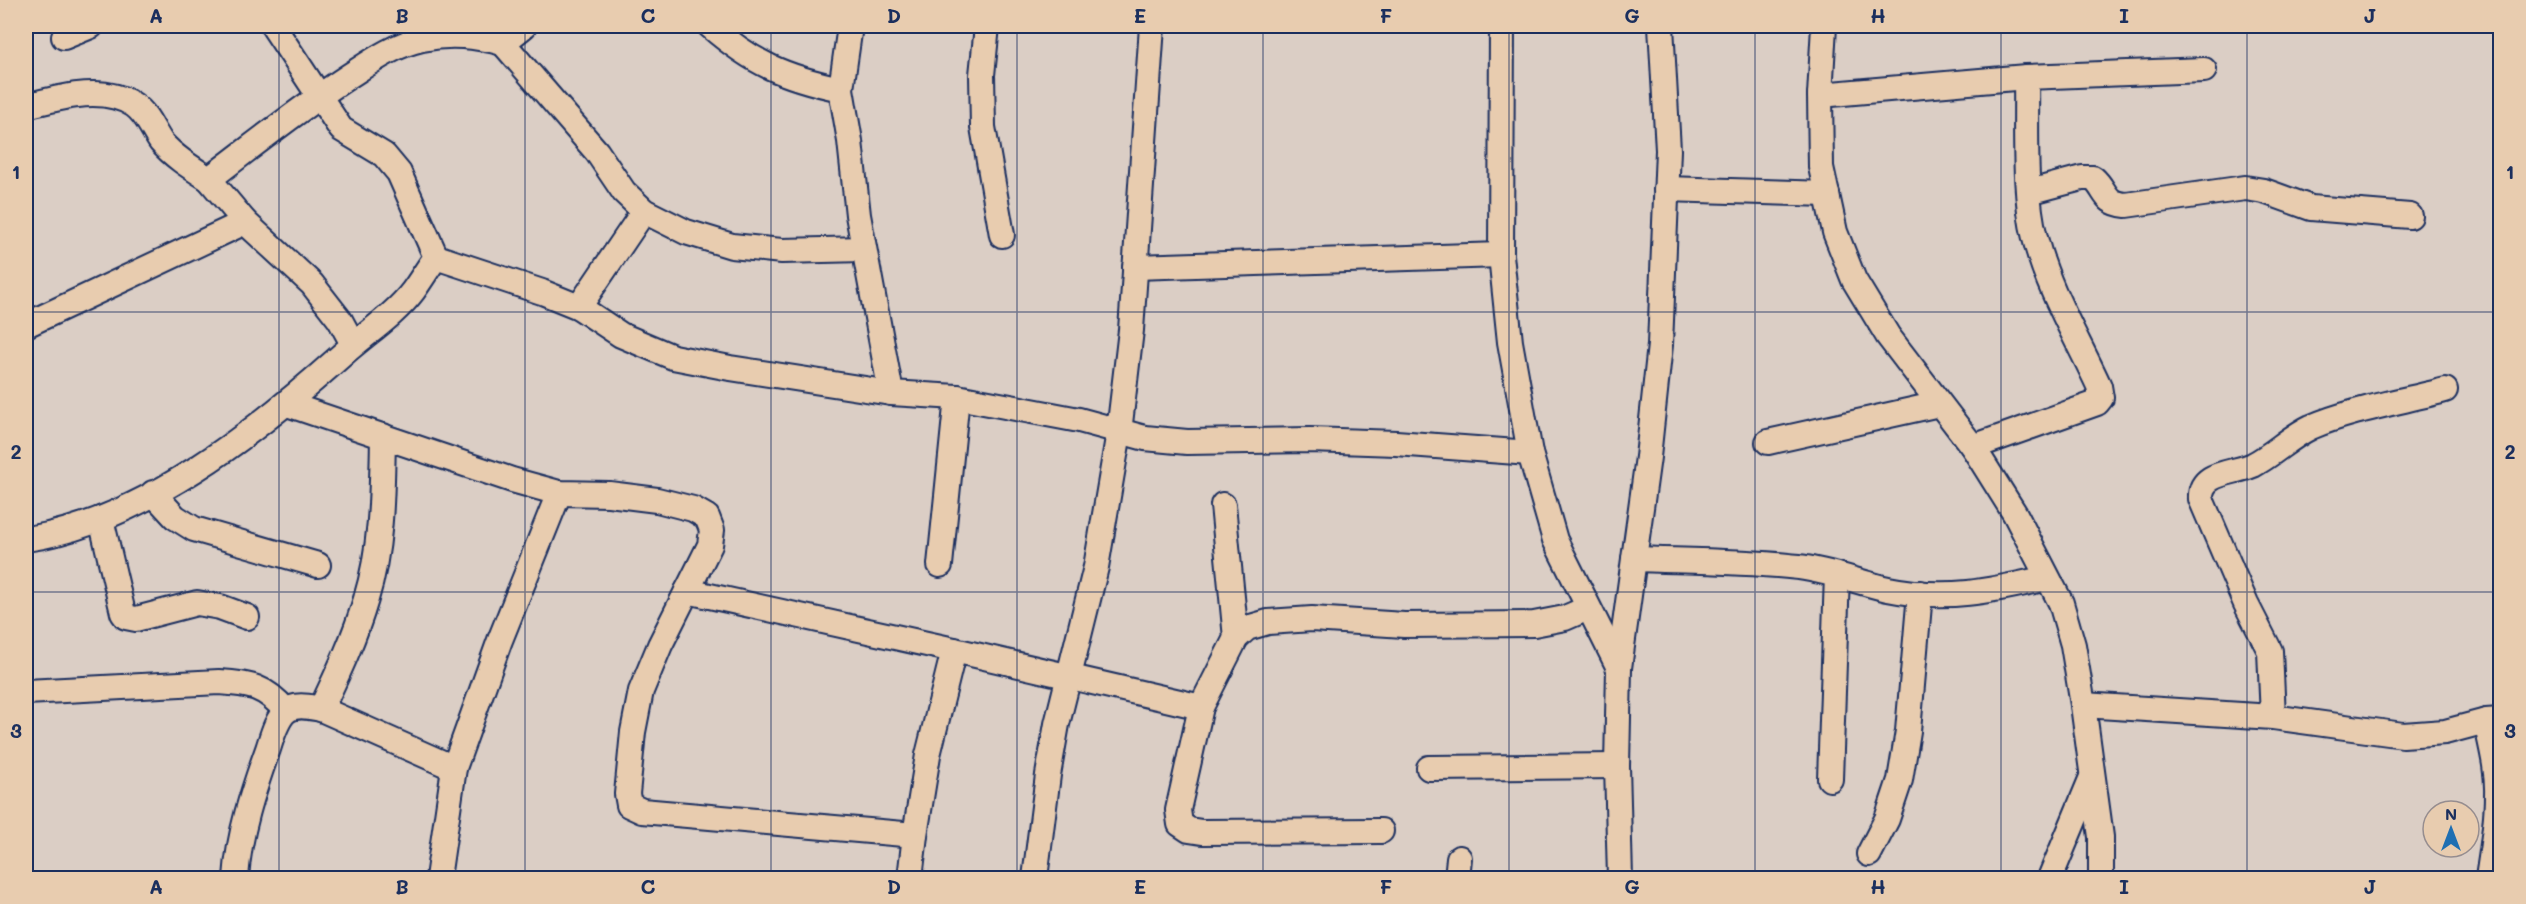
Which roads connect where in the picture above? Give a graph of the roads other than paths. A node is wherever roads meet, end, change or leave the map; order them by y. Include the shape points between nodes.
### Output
1 (91, 26) edge
2 (273, 26) edge
3 (524, 26) edge
4 (710, 26) edge
5 (849, 26) edge
6 (987, 26) edge
7 (1152, 26) edge
8 (1502, 26) edge
9 (1661, 26) edge
10 (1824, 26) edge
11 (469, 30) edge
12 (64, 38) dead end
13 (503, 43) junction
14 (2204, 70) dead end
15 (2026, 77) junction
16 (841, 89) junction
17 (320, 95) junction
18 (1820, 95) junction
19 (26, 106) edge
20 (209, 179) junction
21 (1666, 189) junction
22 (2029, 192) junction
23 (1827, 194) junction
24 (644, 211) junction
25 (2410, 216) dead end
26 (245, 222) junction
27 (1002, 235) dead end
28 (864, 249) junction
29 (1501, 255) junction
30 (436, 257) junction
31 (1135, 267) junction
32 (579, 307) junction
33 (26, 325) edge
34 (353, 344) junction
35 (2445, 390) dead end
36 (891, 393) junction
37 (957, 397) junction
38 (287, 404) junction
39 (1939, 404) junction
40 (1119, 432) junction
41 (383, 436) junction
42 (1768, 442) dead end
43 (1973, 447) junction
44 (1530, 453) junction
45 (153, 493) junction
46 (559, 493) junction
47 (1223, 505) dead end
48 (101, 519) junction
49 (26, 539) edge
50 (1634, 559) junction
51 (318, 565) dead end
52 (940, 565) dead end
53 (1837, 574) junction
54 (2047, 578) junction
55 (687, 591) junction
56 (1920, 593) junction
57 (1588, 608) junction
58 (247, 616) dead end
59 (1236, 638) junction
60 (954, 650) junction
61 (1619, 668) junction
62 (1069, 677) junction
63 (26, 692) edge
64 (2083, 705) junction
65 (1201, 707) junction
66 (321, 709) junction
67 (286, 711) junction
68 (2273, 717) junction
69 (2493, 720) edge
70 (1617, 766) junction
71 (453, 768) junction
72 (1429, 768) dead end
73 (2092, 777) junction
74 (1830, 779) dead end
75 (1381, 831) dead end
76 (915, 835) junction
77 (1869, 854) dead end
78 (236, 879) edge
79 (438, 879) edge
80 (910, 879) edge
81 (1035, 879) edge
82 (1620, 879) edge
83 (2050, 879) edge
84 (2101, 879) edge
85 (2488, 879) edge

1 - 12 street
2 - 17 street
3 - 13 street
4 - 16 street via 779,73
5 - 16 street
6 - 27 street via 982,75 983,128
7 - 31 street
8 - 29 street
9 - 21 street via 1668,150
10 - 18 street
11 - 13 street
11 - 17 street via 388,51
13 - 24 street via 597,152 624,192
14 - 15 street
15 - 18 street
15 - 22 street
16 - 28 street
17 - 20 street
17 - 30 street via 341,129 384,155 399,173
18 - 23 street via 1821,167
19 - 20 street via 87,94 121,98 147,117 162,142 183,162
20 - 26 street
21 - 23 street
21 - 50 street via 1660,345
22 - 25 street via 2093,178 2116,204 2245,188 2311,208
22 - 43 street via 2035,237 2051,285 2099,386 2101,398 2097,403
23 - 39 street via 1835,232 1854,279 1888,336
24 - 28 street via 686,232 732,246 782,251
24 - 32 street
26 - 33 street
26 - 34 street via 312,284
28 - 36 street
29 - 31 street
29 - 44 street via 1510,342
30 - 32 street via 494,274
30 - 34 street via 413,292
31 - 40 street
32 - 36 street via 621,335 674,357
34 - 38 street
35 - 68 street via 2313,427 2252,465 2203,483 2201,499 2270,651
36 - 37 street
37 - 40 street via 1079,420
37 - 52 street
38 - 41 street
38 - 45 street via 214,457
39 - 42 street
39 - 43 street
40 - 44 street via 1187,442 1320,440
40 - 62 street via 1096,567
41 - 46 street
41 - 66 street via 379,542 367,598
43 - 54 street via 2015,514
44 - 57 street via 1555,540
45 - 48 street
45 - 51 street via 175,517 194,529
46 - 55 street via 657,500 693,509 707,517 712,530 710,545
46 - 71 street
47 - 59 street
48 - 49 street via 61,533
48 - 58 street via 126,617 136,619 197,603
50 - 53 street via 1798,567
50 - 61 street
53 - 56 street via 1889,589
53 - 74 street
54 - 56 street via 1958,595
54 - 64 street via 2061,603 2073,645
55 - 60 street
55 - 76 street via 641,691 632,742 629,805 642,811
56 - 77 street via 1900,780 1887,819
57 - 59 street via 1565,618 1534,624 1404,625 1312,619 1268,622 1247,628
57 - 61 street
59 - 65 street
60 - 62 street
60 - 76 street via 928,755
61 - 70 street
62 - 65 street
62 - 81 street via 1050,765
63 - 67 street via 219,682 261,688
64 - 68 street
64 - 73 street
65 - 75 street via 1178,810 1180,824 1202,832
66 - 67 street via 301,705
66 - 71 street
67 - 78 street via 276,726 252,795 238,850
68 - 69 street via 2403,735 2445,732
69 - 85 street via 2497,793
70 - 72 street
70 - 82 street
71 - 79 street
73 - 83 street
73 - 84 street via 2101,837
76 - 80 street

